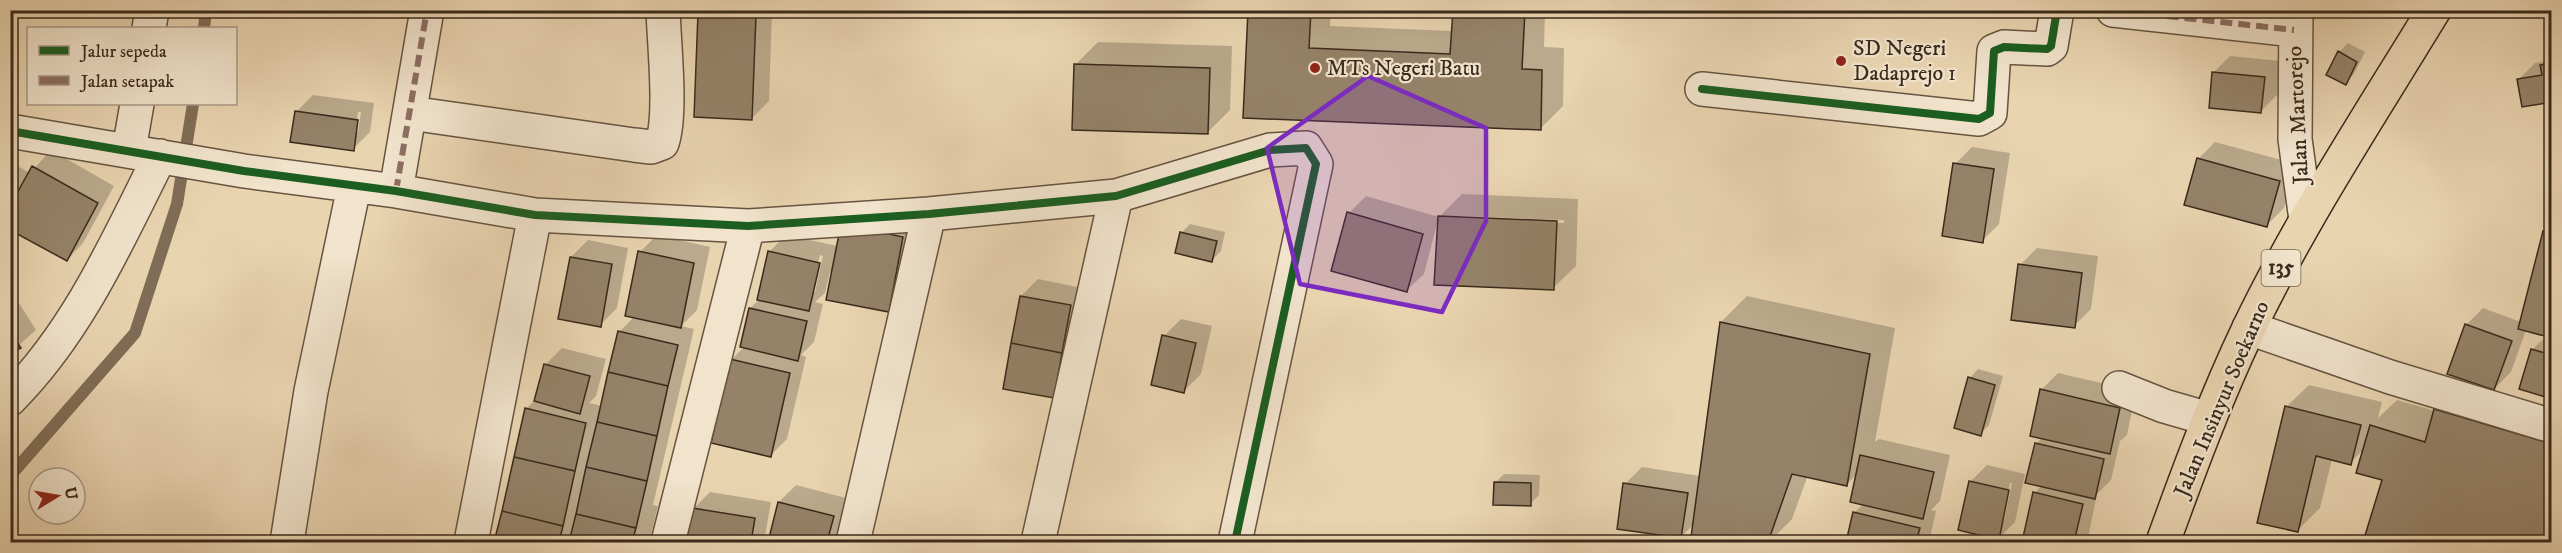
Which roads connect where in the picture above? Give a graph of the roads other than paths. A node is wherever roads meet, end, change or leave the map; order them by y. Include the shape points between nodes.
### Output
1 (152, 10) edge
2 (427, 10) edge
3 (663, 10) edge
4 (2057, 10) edge
5 (2113, 10) edge
6 (2434, 10) edge
7 (2295, 20) edge
8 (149, 27) edge
9 (1702, 88) dead end
10 (137, 105) edge
11 (410, 113) junction
12 (10, 131) edge
13 (156, 155) junction
14 (354, 187) junction
15 (396, 191) junction
16 (1116, 196) junction
17 (929, 214) junction
18 (536, 215) junction
19 (2306, 220) junction
20 (748, 226) junction
21 (2249, 328) junction
22 (2119, 388) dead end
23 (10, 399) edge
24 (2209, 419) junction
25 (2552, 426) edge
26 (287, 543) edge
27 (471, 543) edge
28 (668, 543) edge
29 (853, 543) edge
30 (1038, 543) edge
31 (1235, 543) edge
32 (2163, 543) edge

1 - 8 street
2 - 11 street
3 - 11 street via 666,132 662,143 651,147 634,145
4 - 9 street via 2051,46 2047,49 2004,47 1994,51 1990,113 1979,119
5 - 7 street
6 - 19 main road, Jalan Insinyur Soekarno / 135
7 - 19 street, Jalan Martorejo via 2295,139
10 - 13 street
11 - 15 street
12 - 13 street
13 - 14 street
13 - 23 street via 84,302 52,350
14 - 15 street
14 - 26 street via 311,391
15 - 18 street
16 - 17 street
16 - 30 street
16 - 31 street via 1270,150 1306,148 1316,164
17 - 20 street
17 - 29 street
18 - 20 street
18 - 27 street
19 - 21 main road, Jalan Insinyur Soekarno / 135
20 - 28 street
21 - 24 main road, Jalan Insinyur Soekarno / 135
21 - 25 street via 2390,377
22 - 24 street
24 - 32 main road, Jalan Insinyur Soekarno / 135

